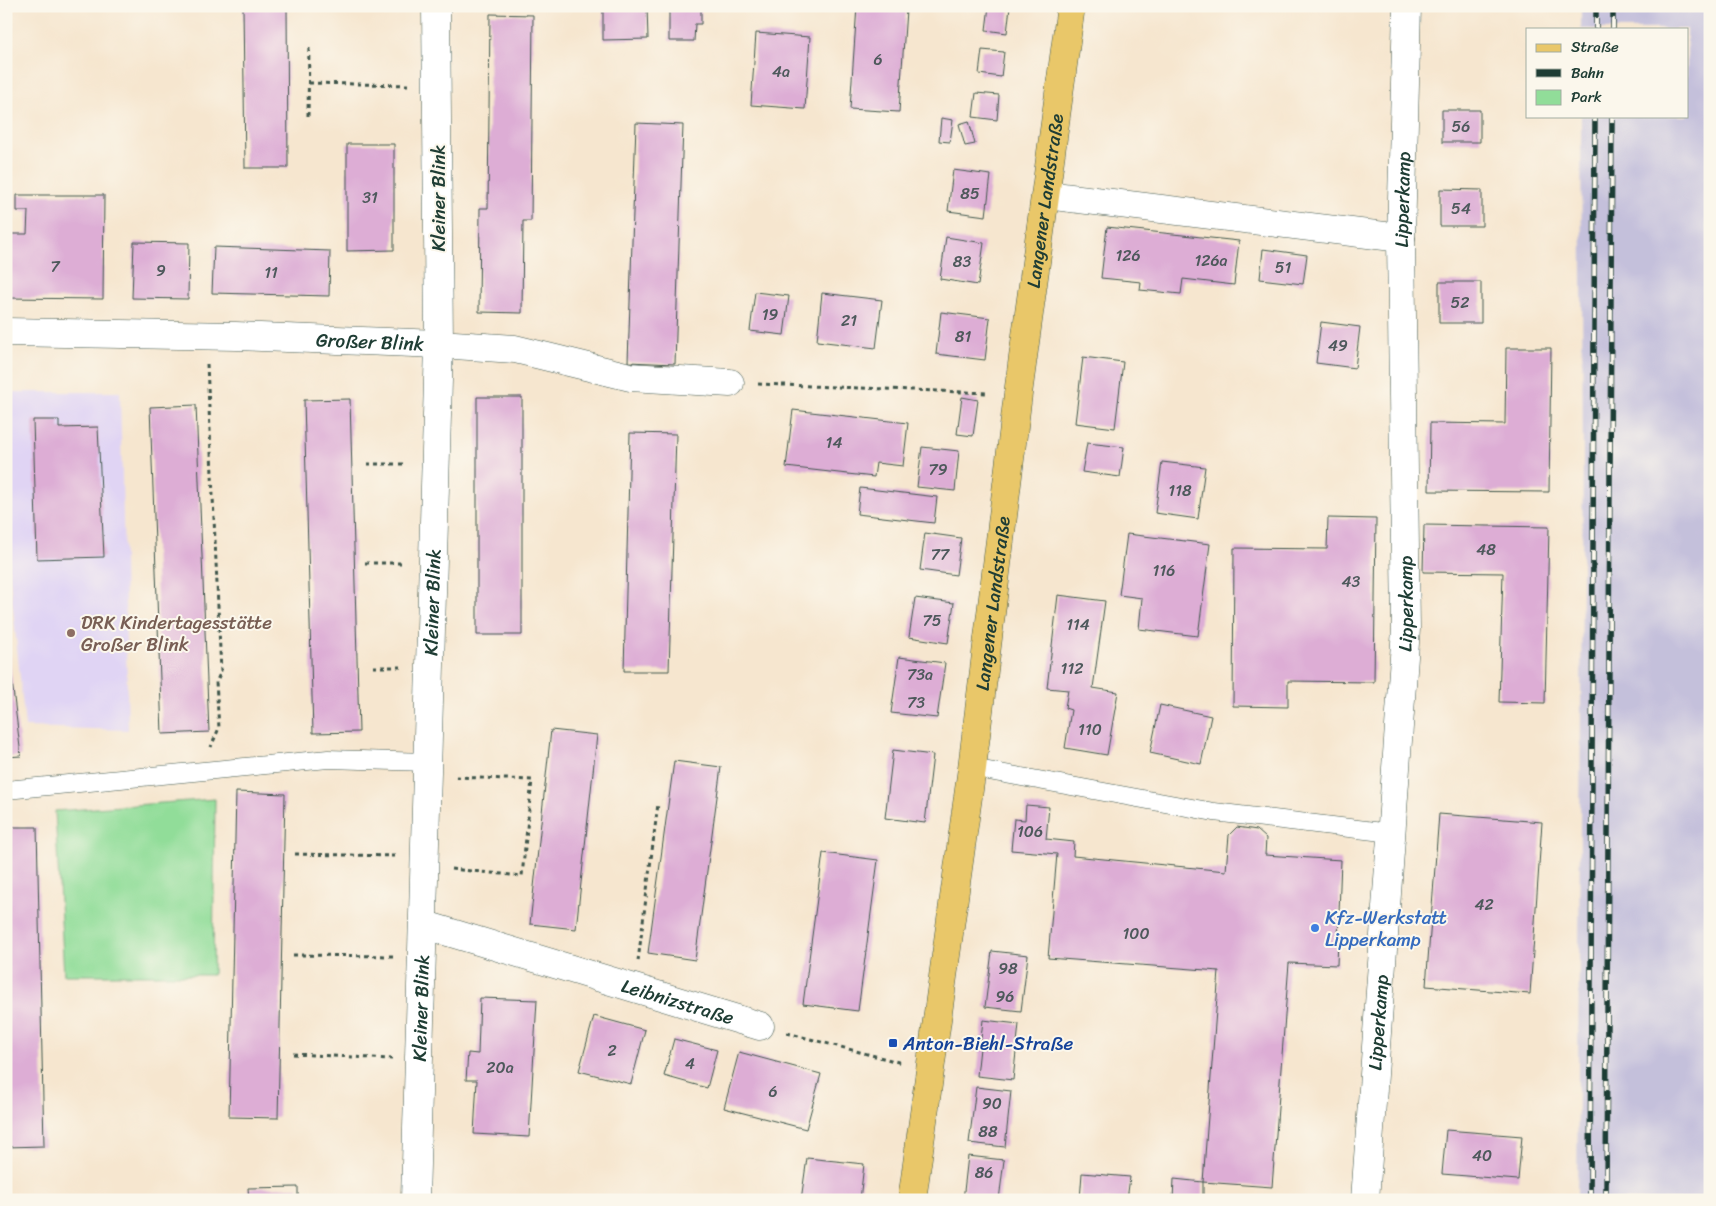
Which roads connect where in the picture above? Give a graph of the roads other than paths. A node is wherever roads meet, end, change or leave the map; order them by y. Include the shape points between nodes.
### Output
1 (436, 6) edge
2 (1071, 6) edge
3 (1407, 6) edge
4 (1046, 195) junction
5 (1401, 238) junction
6 (6, 332) edge
7 (439, 344) junction
8 (730, 383) road end
9 (427, 768) junction
10 (972, 768) junction
11 (6, 790) edge
12 (1391, 833) junction
13 (424, 925) junction
14 (760, 1026) road end
15 (415, 1200) edge
16 (912, 1200) edge
17 (1365, 1200) edge

1 - 7 street, Kleiner Blink
2 - 4 main road, Langener Landstraße
3 - 5 street, Lipperkamp
4 - 5 street
4 - 10 main road, Langener Landstraße
5 - 12 street, Lipperkamp via 1406,629
6 - 7 street, Großer Blink
7 - 8 street, Großer Blink via 515,349 630,377
7 - 9 street, Kleiner Blink
9 - 11 lane via 328,759
9 - 13 street, Kleiner Blink
10 - 12 lane via 1214,812
10 - 16 main road, Langener Landstraße
12 - 17 street, Lipperkamp
13 - 14 street, Leibnizstraße
13 - 15 street, Kleiner Blink

